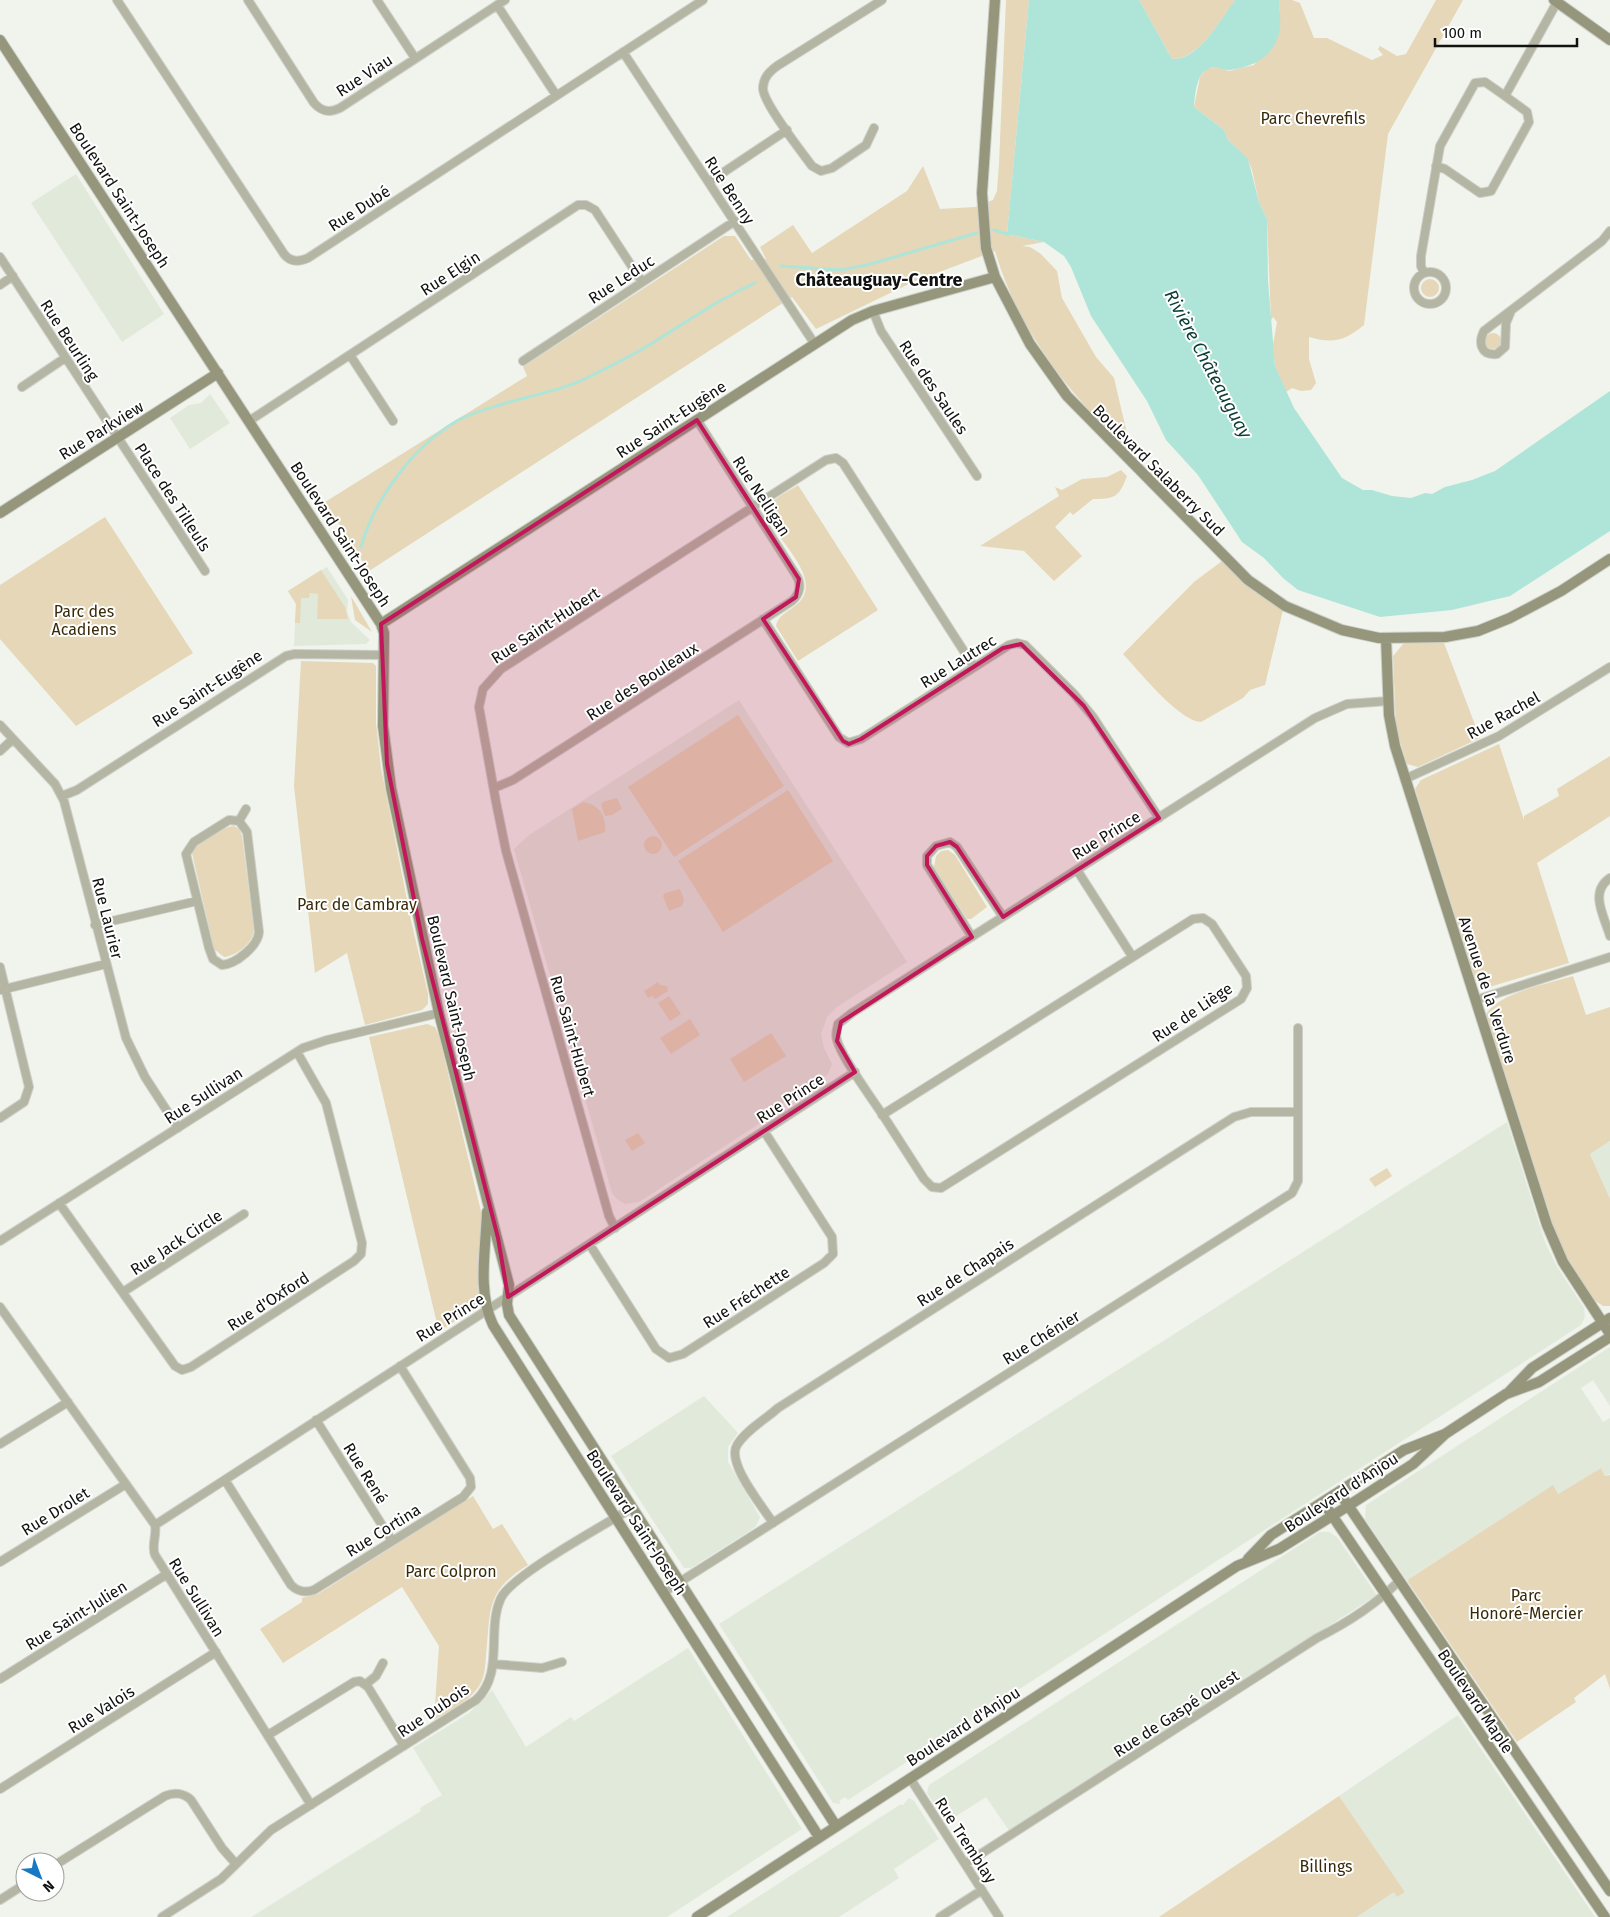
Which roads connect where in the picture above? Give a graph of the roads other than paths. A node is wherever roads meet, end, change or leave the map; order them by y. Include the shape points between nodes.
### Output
1 (117, 0) edge
2 (248, 0) edge
3 (377, 0) edge
4 (505, 0) edge
5 (703, 0) edge
6 (882, 0) edge
7 (995, 0) edge
8 (1556, 1) edge
9 (497, 5) junction
10 (0, 40) edge
11 (1610, 40) edge
12 (623, 52) junction
13 (415, 58) junction
14 (556, 95) junction
15 (1505, 96) junction
16 (874, 128) dead end
17 (787, 130) junction
18 (1436, 166) junction
19 (709, 182) junction
20 (735, 221) junction
21 (1610, 231) edge
22 (0, 257) edge
23 (1424, 273) junction
24 (13, 276) junction
25 (995, 277) junction
26 (642, 282) junction
27 (0, 285) edge
28 (873, 311) junction
29 (1511, 311) junction
30 (814, 343) junction
31 (350, 355) junction
32 (65, 358) junction
33 (523, 361) dead end
34 (218, 373) junction
35 (22, 387) dead end
36 (697, 420) junction
37 (249, 421) junction
38 (393, 421) dead end
39 (118, 437) junction
40 (977, 476) dead end
41 (753, 507) junction
42 (0, 513) edge
43 (1610, 559) edge
44 (205, 571) dead end
45 (799, 589) joint
46 (763, 619) junction
47 (381, 624) junction
48 (1386, 638) junction
49 (383, 655) junction
50 (1610, 667) edge
51 (974, 668) junction
52 (1388, 701) junction
53 (0, 725) edge
54 (13, 739) junction
55 (0, 751) edge
56 (1405, 780) junction
57 (494, 788) junction
58 (62, 796) junction
59 (246, 809) dead end
60 (1158, 818) junction
61 (239, 821) junction
62 (1077, 870) junction
63 (1610, 878) edge
64 (197, 901) junction
65 (1003, 917) junction
66 (96, 925) junction
67 (1610, 936) edge
68 (972, 937) junction
69 (1132, 956) junction
70 (1610, 957) edge
71 (106, 964) junction
72 (0, 966) edge
73 (2, 990) edge
74 (1476, 1000) junction
75 (440, 1014) junction
76 (1298, 1028) dead end
77 (297, 1052) junction
78 (855, 1072) junction
79 (1298, 1112) junction
80 (882, 1115) junction
81 (0, 1118) edge
82 (178, 1128) junction
83 (764, 1131) junction
84 (59, 1203) junction
85 (487, 1206) junction
86 (244, 1214) dead end
87 (615, 1228) junction
88 (0, 1241) edge
89 (590, 1245) junction
90 (123, 1292) junction
91 (508, 1297) junction
92 (0, 1307) edge
93 (488, 1308) junction
94 (1606, 1320) edge
95 (1610, 1336) edge
96 (400, 1366) junction
97 (1506, 1394) junction
98 (68, 1402) junction
99 (316, 1420) junction
100 (1445, 1434) junction
101 (0, 1444) edge
102 (225, 1480) junction
103 (126, 1484) junction
104 (1339, 1492) junction
105 (1323, 1502) junction
106 (1348, 1506) junction
107 (632, 1508) junction
108 (1332, 1516) junction
109 (616, 1518) junction
110 (773, 1523) junction
111 (155, 1525) junction
112 (392, 1541) junction
113 (1245, 1561) junction
114 (0, 1562) edge
115 (167, 1574) junction
116 (680, 1582) junction
117 (1398, 1582) junction
118 (664, 1592) junction
119 (1386, 1594) junction
120 (1430, 1628) junction
121 (714, 1635) junction
122 (1415, 1638) junction
123 (698, 1645) junction
124 (216, 1652) junction
125 (562, 1662) dead end
126 (383, 1663) dead end
127 (493, 1664) junction
128 (1458, 1669) junction
129 (0, 1679) edge
130 (1443, 1679) junction
131 (366, 1684) junction
132 (1489, 1713) junction
133 (1474, 1724) junction
134 (268, 1735) junction
135 (404, 1746) junction
136 (785, 1746) junction
137 (768, 1757) junction
138 (910, 1778) junction
139 (1536, 1781) junction
140 (0, 1789) edge
141 (1520, 1792) junction
142 (311, 1805) junction
143 (1556, 1811) junction
144 (1540, 1821) junction
145 (836, 1826) junction
146 (820, 1838) junction
147 (65, 1859) edge
148 (236, 1864) junction
149 (965, 1864) junction
150 (1608, 1889) edge
151 (15, 1890) edge
152 (982, 1890) junction
153 (1592, 1897) junction
154 (0, 1900) edge
155 (162, 1917) edge
156 (697, 1917) edge
157 (940, 1917) edge
158 (999, 1917) edge
159 (1605, 1917) edge

1 - 14 street, Rue Dubé via 284,254 293,261 308,258
2 - 13 street, Rue Viau via 314,103 325,111 340,108
3 - 13 street
4 - 9 street, Rue Viau
5 - 12 street, Rue Dubé
6 - 17 street via 768,73 764,82 765,96
7 - 25 street, Boulevard Salaberry Sud via 982,193 986,242
8 - 11 street
8 - 15 street
9 - 13 street, Rue Viau
9 - 14 street
10 - 34 street, Boulevard Saint-Joseph
12 - 14 street, Rue Dubé
12 - 19 street, Rue Benny
15 - 18 street via 1485,82 1475,83 1440,146
15 - 18 street via 1527,112 1529,122 1492,190 1480,193
16 - 17 street via 869,142 862,148 832,168 821,171 812,166
17 - 19 street
18 - 23 street via 1421,256 1420,266
19 - 20 street, Rue Benny
20 - 26 street, Rue Leduc
20 - 30 street, Rue Benny
21 - 29 street via 1602,241
22 - 24 street, Rue Beurling
23 - 23 street via 1417,279 1415,294 1425,304 1439,302 1446,291 1446,282 1435,272
24 - 27 street
24 - 32 street, Rue Beurling
25 - 28 street, Rue Saint-Eugène
25 - 48 street, Boulevard Salaberry Sud via 1030,344 1067,396 1248,580 1285,606 1314,619 1350,632
26 - 31 street, Rue Elgin via 595,210 578,205
26 - 33 street, Rue Leduc
28 - 30 street, Rue Saint-Eugène
28 - 40 street, Rue des Saules via 881,331
29 - 29 street via 1487,328 1481,337 1480,345 1488,353 1497,354 1505,346 1506,322
30 - 36 street, Rue Saint-Eugène
31 - 37 street, Rue Elgin
31 - 38 street
32 - 35 street
32 - 39 street, Rue Beurling
34 - 37 street, Boulevard Saint-Joseph
34 - 39 street, Rue Parkview
36 - 41 street, Rue Nelligan
36 - 47 street, Rue Saint-Eugène
37 - 47 street, Boulevard Saint-Joseph
39 - 42 street, Rue Parkview
39 - 44 street, Place des Tilleuls
41 - 45 street, Rue Nelligan via 796,575
41 - 51 street, Rue Saint-Hubert via 826,460 839,460
41 - 57 street, Rue Saint-Hubert via 490,679 480,695 479,707
43 - 48 street, Boulevard Salaberry Sud via 1536,605 1478,631 1455,637
45 - 46 street, Rue des Bouleaux via 792,601
46 - 51 street, Rue Lautrec via 839,737 848,743 861,739
46 - 57 street, Rue des Bouleaux via 511,782
47 - 49 street, Boulevard Saint-Joseph
48 - 52 street, Avenue de la Verdure
49 - 58 street, Rue Saint-Eugène via 286,656 77,790
49 - 75 street, Boulevard Saint-Joseph via 383,726 387,764
50 - 56 street, Rue Rachel via 1499,736
51 - 60 street, Rue Lautrec via 1009,645 1018,643 1029,648 1093,718
52 - 56 street, Avenue de la Verdure via 1392,735
52 - 60 street, Rue Prince via 1347,704 1325,712
53 - 54 street, Rue Laurier
54 - 55 street
54 - 58 street, Rue Laurier via 55,784
56 - 74 street, Avenue de la Verdure
57 - 87 street, Rue Saint-Hubert via 507,856
58 - 66 street, Rue Laurier
59 - 61 street
60 - 62 street, Rue Prince
61 - 64 street via 225,822 189,848 186,857
61 - 64 street via 245,828 250,855 259,927 255,944 228,964 215,962 208,948
62 - 65 street, Rue Prince
62 - 69 street
63 - 67 street via 1600,886 1598,895
64 - 66 street
65 - 68 street, Rue Prince
65 - 68 street via 957,848 945,842 936,846 927,856 928,869
66 - 71 street, Rue Laurier
68 - 78 street, Rue Prince via 840,1022 837,1041
69 - 80 street, Rue de Liège
69 - 80 street, Rue de Liège via 1188,920 1202,918 1216,929 1246,976 1247,988 1237,1001 946,1186 936,1188 924,1179
70 - 74 street
71 - 73 street
71 - 82 street, Rue Laurier via 128,1045
72 - 73 street
73 - 81 street via 29,1087 24,1102
74 - 94 street, Avenue de la Verdure via 1555,1247
75 - 77 street, Rue Sullivan via 319,1042
75 - 85 street, Boulevard Saint-Joseph
76 - 79 street, Rue Chénier
77 - 82 street, Rue Sullivan
77 - 90 street, Rue d'Oxford via 326,1103 362,1243 360,1256 185,1370 174,1366
78 - 80 street, Rue de Liège
78 - 83 street, Rue Prince
79 - 110 street, Rue Chénier via 1298,1181 1289,1195
79 - 110 street, Rue de Chapais via 1251,1112 1234,1117 778,1408 740,1441 734,1458
82 - 84 street, Rue Sullivan
83 - 87 street, Rue Prince
83 - 89 street, Rue Fréchette via 832,1237 833,1254 824,1263 683,1354 669,1358 656,1349
84 - 88 street, Rue Sullivan
84 - 90 street, Rue d'Oxford
85 - 91 street, Boulevard Saint-Joseph via 509,1285
85 - 93 street, Boulevard Saint-Joseph via 484,1263
86 - 90 street, Rue Jack Circle
87 - 89 street, Rue Prince
89 - 91 street, Rue Prince
91 - 93 street, Rue Prince
91 - 107 street, Boulevard Saint-Joseph via 509,1315
92 - 98 street
93 - 96 street, Rue Prince
93 - 109 street, Boulevard Saint-Joseph via 493,1325
94 - 95 street, Avenue de la Verdure
94 - 97 street, Boulevard d'Anjou via 1532,1368
95 - 97 street, Boulevard d'Anjou via 1540,1382
96 - 99 street, Rue Prince
96 - 112 street, Rue Cortina via 471,1482 470,1491 463,1497
97 - 100 street, Boulevard d'Anjou
98 - 101 street
98 - 103 street
99 - 102 street, Rue Prince
99 - 112 street, Rue René
100 - 104 street, Boulevard d'Anjou via 1404,1450
100 - 106 street, Boulevard d'Anjou via 1413,1464
102 - 111 street, Rue Prince
102 - 112 street, Rue Cortina via 291,1585 299,1591 314,1590
103 - 111 street
103 - 114 street, Rue Drolet
104 - 105 street, Boulevard d'Anjou
104 - 106 street, Boulevard Maple
105 - 108 street, Boulevard Maple
105 - 113 street, Boulevard d'Anjou via 1271,1535
106 - 108 street, Boulevard d'Anjou
106 - 117 street, Boulevard Maple
107 - 109 street, Rue Dubois
107 - 116 street, Boulevard Saint-Joseph
108 - 113 street, Boulevard d'Anjou via 1279,1549
108 - 119 street, Boulevard Maple
109 - 118 street, Boulevard Saint-Joseph
109 - 127 street, Rue Dubois via 523,1576 505,1591 497,1609
110 - 116 street, Rue Chénier
111 - 115 street, Rue Sullivan via 153,1553
113 - 138 street, Boulevard d'Anjou
115 - 124 street, Rue Sullivan
115 - 129 street, Rue Saint-Julien
116 - 118 street, Rue Chénier
116 - 121 street, Boulevard Saint-Joseph
117 - 119 street, Rue de Gaspé Ouest
117 - 120 street, Boulevard Maple
118 - 123 street, Boulevard Saint-Joseph
119 - 122 street, Boulevard Maple
119 - 149 street, Rue de Gaspé Ouest via 1347,1623 1311,1642
120 - 122 street
120 - 128 street, Boulevard Maple
121 - 123 street
121 - 136 street, Boulevard Saint-Joseph
122 - 130 street, Boulevard Maple
123 - 137 street, Boulevard Saint-Joseph
124 - 134 street, Rue Sullivan
124 - 140 street, Rue Valois
125 - 127 street via 542,1668
126 - 131 street via 376,1676
127 - 135 street, Rue Dubois via 489,1681 478,1698
128 - 130 street
128 - 132 street, Boulevard Maple
130 - 133 street, Boulevard Maple
131 - 134 street via 354,1682
131 - 135 street
132 - 133 street
132 - 139 street, Boulevard Maple
133 - 141 street, Boulevard Maple
134 - 142 street, Rue Sullivan
135 - 142 street, Rue Dubois
136 - 137 street
136 - 145 street, Boulevard Saint-Joseph
137 - 146 street, Boulevard Saint-Joseph
138 - 145 street, Boulevard d'Anjou
138 - 149 street, Rue Tremblay
139 - 141 street
139 - 143 street, Boulevard Maple
141 - 144 street, Boulevard Maple
142 - 148 street, Rue Dubois via 266,1834
143 - 144 street
143 - 150 street, Boulevard Maple
144 - 153 street, Boulevard Maple
145 - 146 street, Boulevard d'Anjou
146 - 156 street, Boulevard d'Anjou
147 - 148 street via 173,1794 191,1800
148 - 155 street, Rue Dubois via 221,1879
149 - 152 street, Rue Tremblay
150 - 153 street
151 - 154 street
152 - 157 street
152 - 158 street, Rue Tremblay
153 - 159 street, Boulevard Maple

